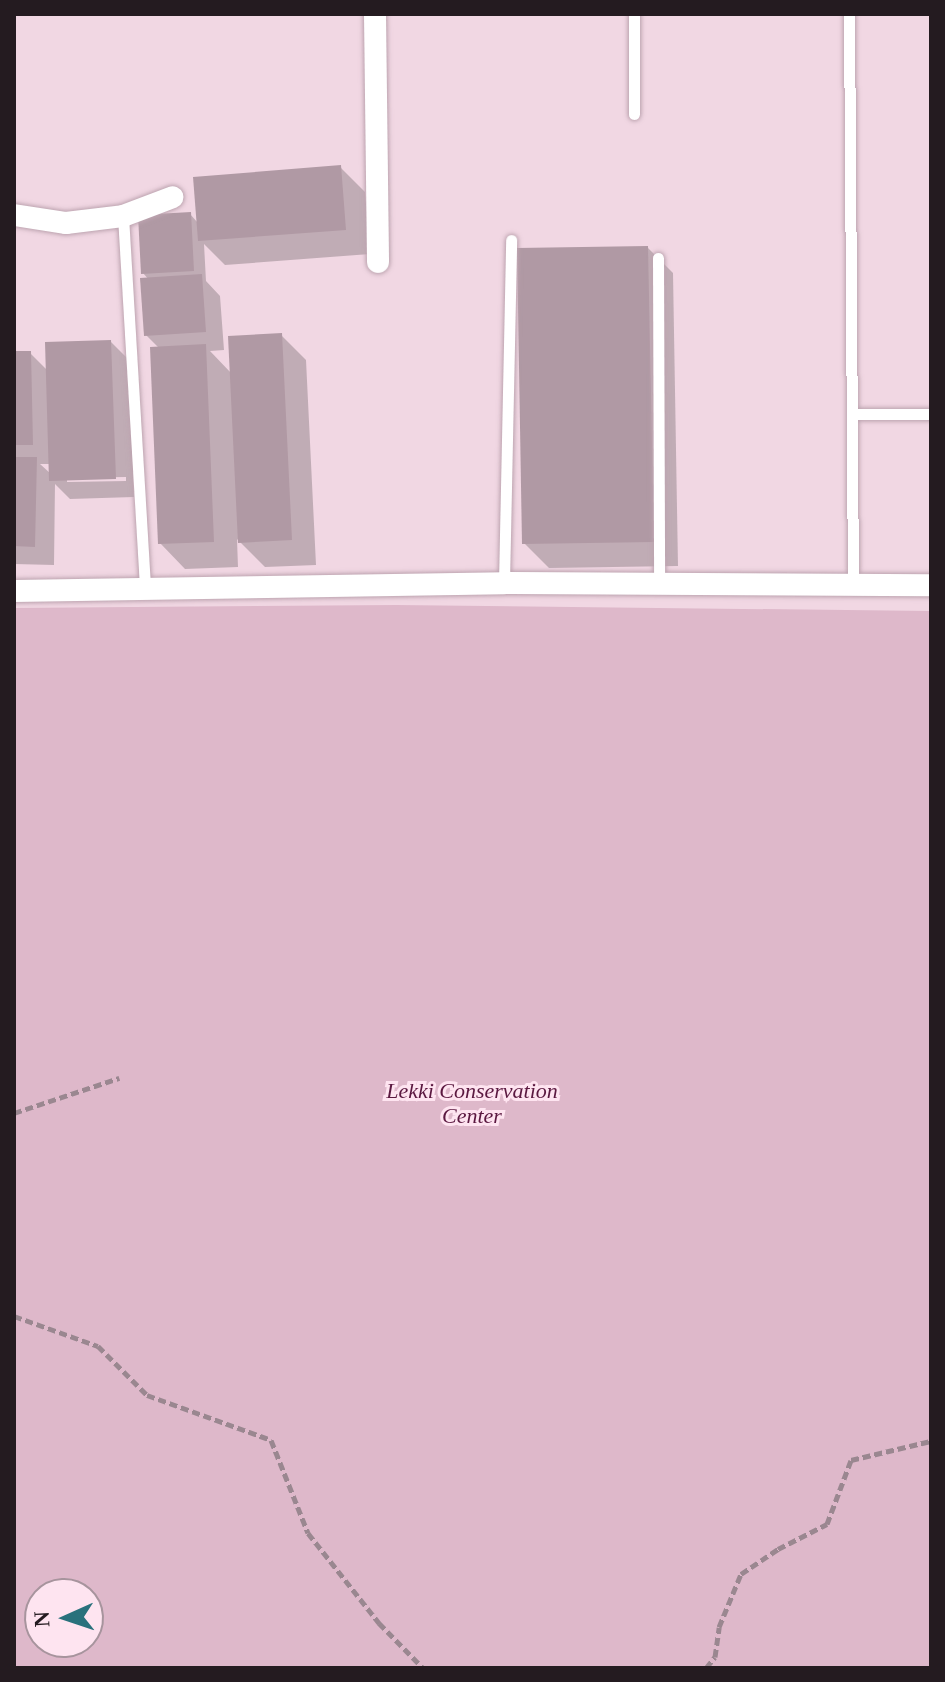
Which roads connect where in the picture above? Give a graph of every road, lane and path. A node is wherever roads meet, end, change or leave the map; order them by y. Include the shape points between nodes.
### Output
1 (375, 14) edge
2 (634, 14) edge
3 (849, 14) edge
4 (634, 114) dead end
5 (173, 197) dead end
6 (14, 215) edge
7 (123, 216) junction
8 (511, 240) dead end
9 (658, 258) dead end
10 (378, 262) dead end
11 (853, 414) junction
12 (931, 414) edge
13 (504, 583) junction
14 (659, 584) junction
15 (853, 584) junction
16 (931, 585) edge
17 (145, 588) junction
18 (14, 591) edge
19 (119, 1078) dead end
20 (14, 1113) edge
21 (14, 1316) edge
22 (931, 1441) edge
23 (423, 1668) edge
24 (706, 1668) edge

1 - 10 street
2 - 4 lane
3 - 11 lane
5 - 7 street
6 - 7 street via 66,223
7 - 17 lane
8 - 13 lane
9 - 14 lane
11 - 12 lane
11 - 15 lane
13 - 14 street
13 - 17 street
14 - 15 street
15 - 16 street
17 - 18 street
19 - 20 path
21 - 23 path via 98,1346 147,1395 271,1440 308,1533 379,1623
22 - 24 path via 851,1460 827,1524 741,1574 719,1627 715,1657

